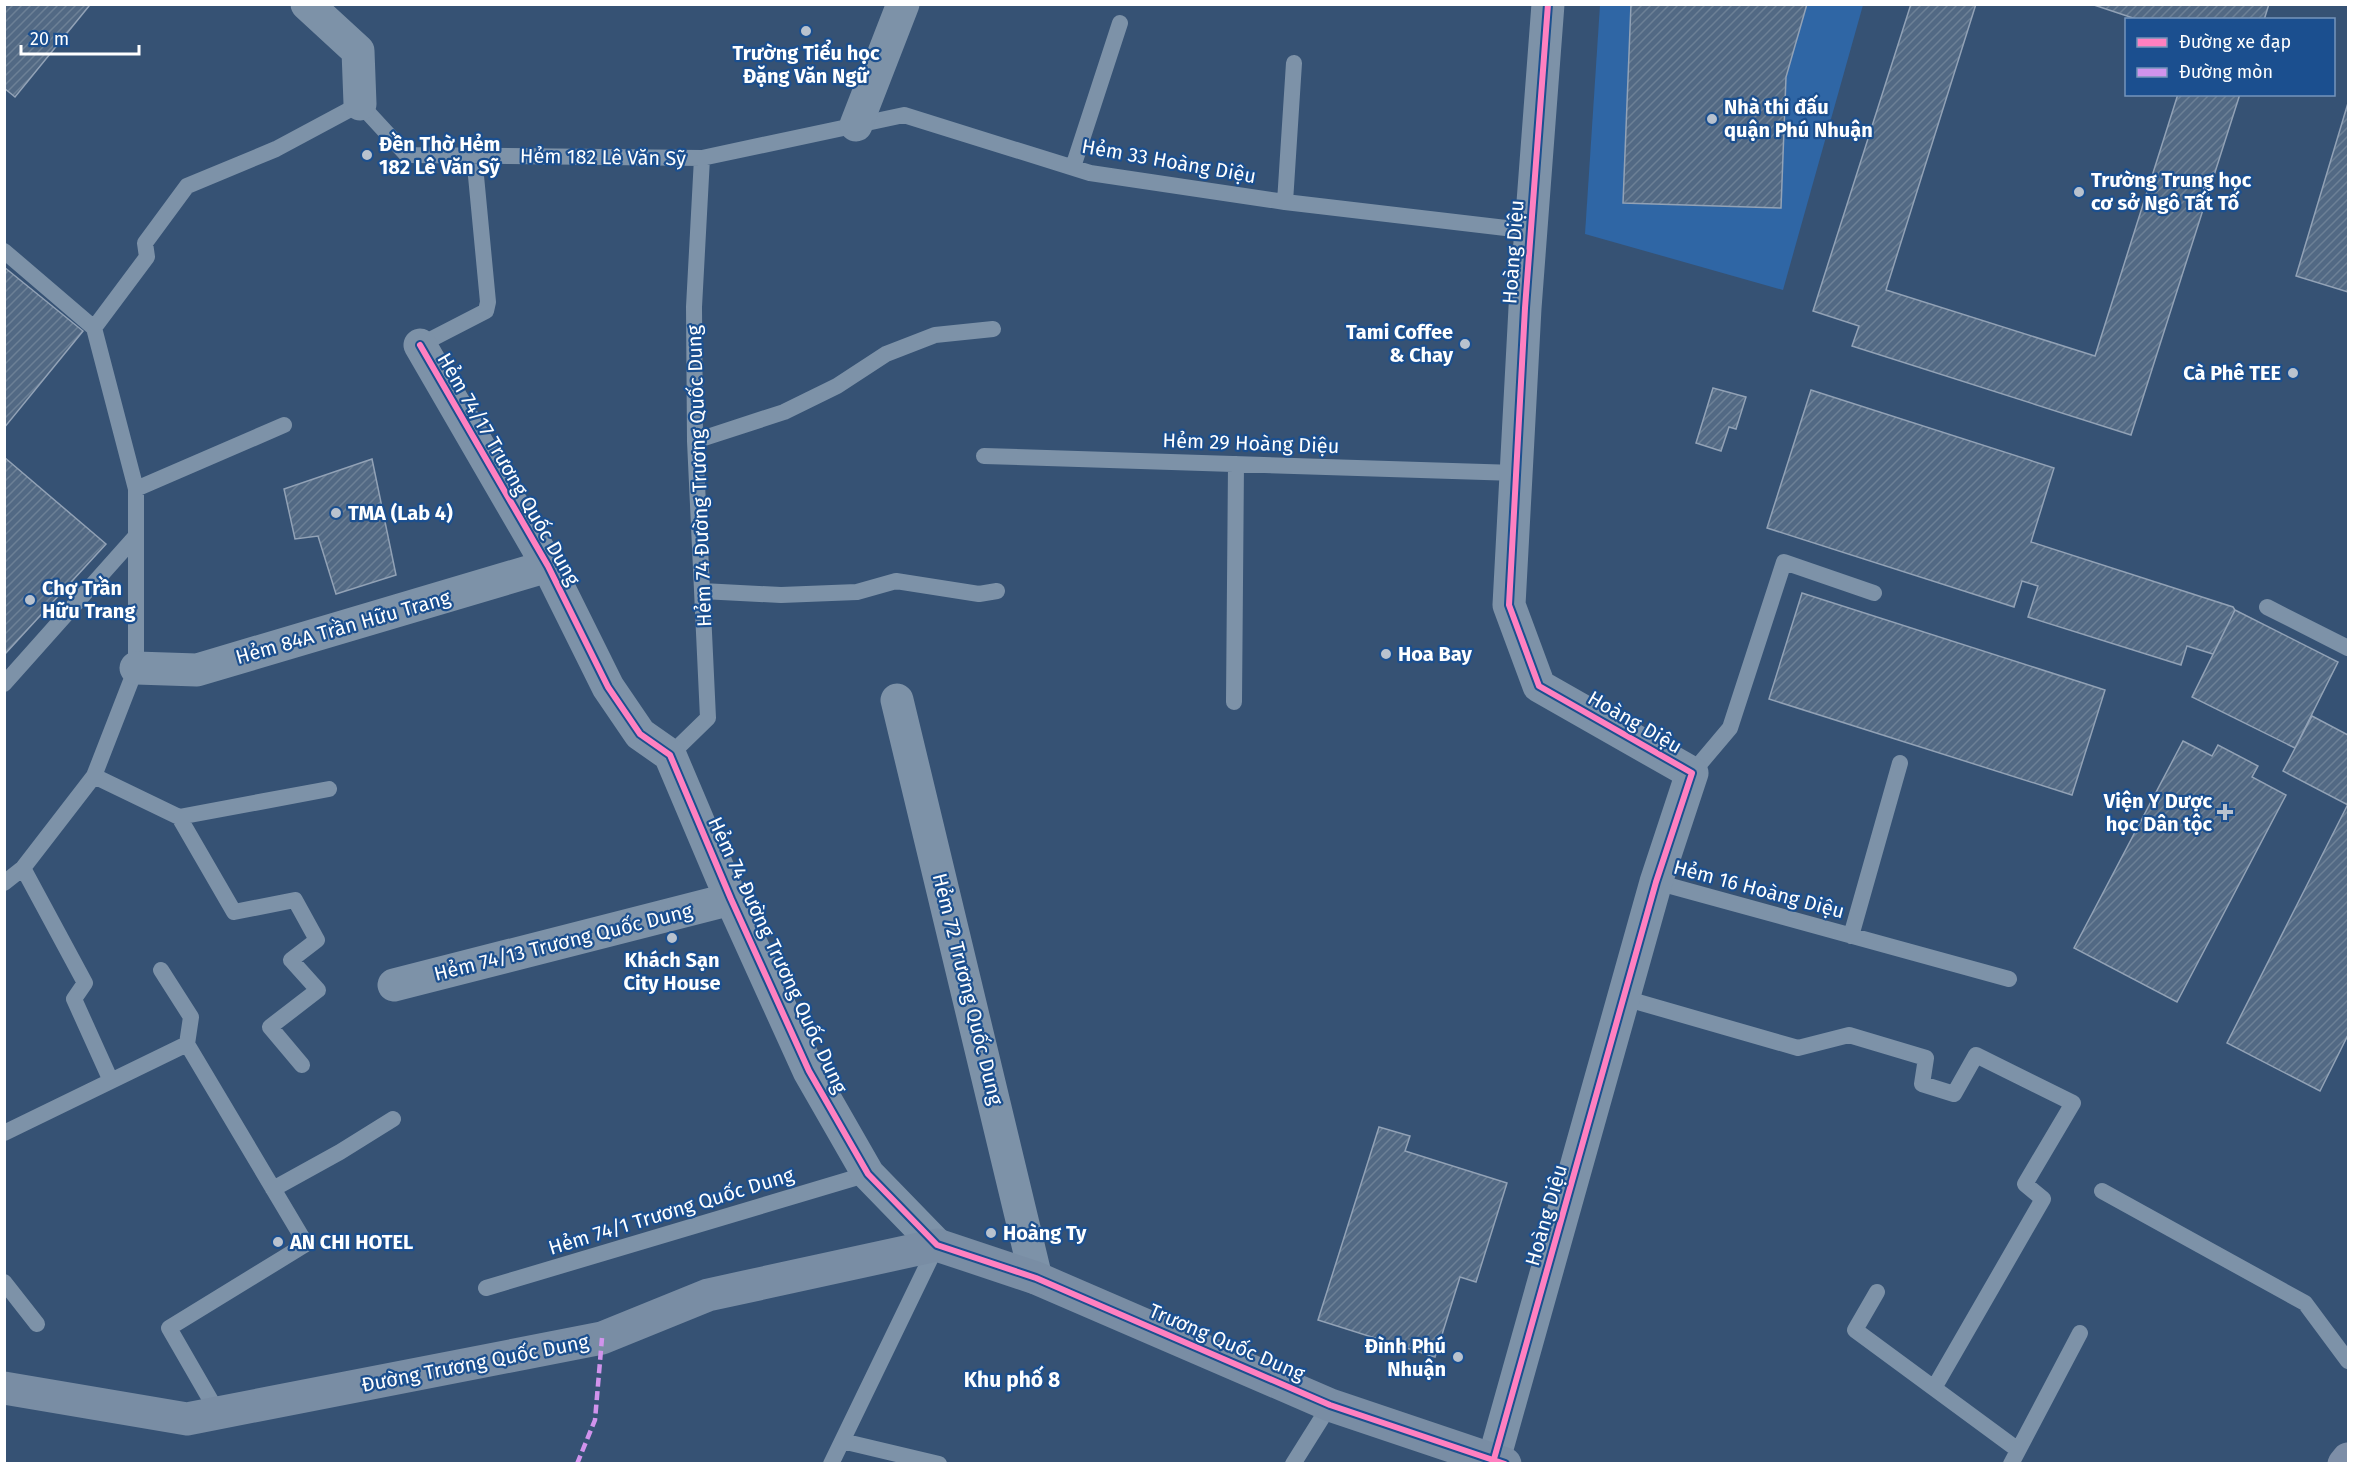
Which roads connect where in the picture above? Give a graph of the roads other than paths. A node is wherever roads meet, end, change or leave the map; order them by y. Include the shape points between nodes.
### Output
1 (307, 4) edge
2 (903, 4) edge
3 (1548, 4) edge
4 (1119, 23) dead end
5 (1293, 63) dead end
6 (360, 104) junction
7 (856, 125) junction
8 (474, 155) junction
9 (702, 158) junction
10 (1073, 167) junction
11 (1285, 202) junction
12 (1531, 231) junction
13 (4, 251) edge
14 (93, 328) junction
15 (993, 329) dead end
16 (420, 345) joint
17 (284, 425) dead end
18 (695, 441) junction
19 (984, 456) dead end
20 (1236, 464) junction
21 (1516, 473) junction
22 (136, 489) junction
23 (135, 537) junction
24 (548, 566) junction
25 (702, 591) junction
26 (997, 591) dead end
27 (1874, 593) dead end
28 (2267, 607) dead end
29 (2349, 648) edge
30 (136, 668) junction
31 (4, 684) edge
32 (897, 700) dead end
33 (1234, 702) dead end
34 (670, 755) junction
35 (1900, 763) dead end
36 (1692, 773) junction
37 (94, 777) junction
38 (329, 789) dead end
39 (179, 817) junction
40 (23, 868) junction
41 (1656, 882) junction
42 (4, 883) edge
43 (731, 899) junction
44 (1851, 936) junction
45 (161, 970) dead end
46 (2009, 979) dead end
47 (394, 985) dead end
48 (1624, 998) junction
49 (187, 1044) junction
50 (303, 1065) dead end
51 (111, 1081) junction
52 (393, 1119) dead end
53 (4, 1133) edge
54 (868, 1174) junction
55 (273, 1189) junction
56 (2102, 1191) dead end
57 (938, 1245) junction
58 (1036, 1278) junction
59 (4, 1282) edge
60 (486, 1288) dead end
61 (1877, 1292) dead end
62 (37, 1324) dead end
63 (2080, 1333) dead end
64 (2349, 1361) edge
65 (4, 1388) edge
66 (1934, 1388) junction
67 (1330, 1405) junction
68 (218, 1413) junction
69 (842, 1441) junction
70 (2015, 1457) edge
71 (2349, 1459) edge
72 (1500, 1461) edge
73 (831, 1464) edge
74 (939, 1464) edge
75 (1293, 1464) edge
76 (2344, 1464) edge

1 - 6 street via 358,51
2 - 7 street
3 - 12 street, Hoàng Diệu
4 - 10 lane
5 - 11 lane
6 - 8 lane, Hẻm 182 Lê Văn Sỹ via 407,155
6 - 14 lane via 276,149 187,186 145,243 147,257
7 - 9 lane, Hẻm 33 Hoàng Diệu
7 - 10 lane, Hẻm 33 Hoàng Diệu via 904,115
8 - 9 lane, Hẻm 182 Lê Văn Sỹ
8 - 16 lane via 486,311
9 - 18 lane, Hẻm 74 Đường Trương Quốc Dung via 694,307
10 - 11 lane, Hẻm 33 Hoàng Diệu via 1090,173
11 - 12 lane, Hẻm 33 Hoàng Diệu
12 - 21 street, Hoàng Diệu
13 - 14 lane
14 - 22 lane
15 - 18 lane via 935,335 885,354 837,386 784,412
16 - 24 street, Hẻm 74/17 Trương Quốc Dung
17 - 22 lane
18 - 25 lane, Hẻm 74 Đường Trương Quốc Dung
19 - 20 lane, Hẻm 29 Hoàng Diệu
20 - 21 lane, Hẻm 29 Hoàng Diệu
20 - 33 lane
21 - 36 street, Hoàng Diệu via 1509,605 1539,686
22 - 23 lane
23 - 30 lane
23 - 31 lane
24 - 30 street, Hẻm 84A Trần Hữu Trang via 197,670
24 - 34 street, Hẻm 74/17 Trương Quốc Dung via 608,687 640,734
25 - 26 lane via 781,596 857,592 896,581 980,594
25 - 34 lane, Hẻm 74 Đường Trương Quốc Dung via 708,718
27 - 36 lane via 1784,562 1730,728
28 - 29 lane
30 - 37 lane
32 - 58 street, Hẻm 72 Trương Quốc Dung
34 - 43 street, Hẻm 74 Đường Trương Quốc Dung
35 - 44 lane, Hẻm 16 Hoàng Diệu
36 - 41 street, Hoàng Diệu
37 - 39 lane
37 - 40 lane
38 - 39 lane
39 - 50 lane via 234,912 295,900 317,940 291,960 318,990 270,1027
40 - 42 lane
40 - 51 lane via 85,984 74,999
41 - 44 lane, Hẻm 16 Hoàng Diệu
41 - 48 street, Hoàng Diệu
43 - 47 street, Hẻm 74/13 Trương Quốc Dung
43 - 54 street, Hẻm 74 Đường Trương Quốc Dung via 809,1071
44 - 46 lane, Hẻm 16 Hoàng Diệu
45 - 49 lane via 191,1017
48 - 66 lane via 1798,1048 1849,1035 1926,1058 1922,1084 1954,1094 1976,1055 2073,1103 2025,1184 2043,1198
48 - 72 street, Hoàng Diệu
49 - 51 lane
49 - 55 lane
51 - 53 lane
52 - 55 lane
54 - 57 street, Hẻm 74 Đường Trương Quốc Dung
54 - 60 lane, Hẻm 74/1 Trương Quốc Dung
55 - 68 lane via 306,1244 168,1328
56 - 64 lane via 2305,1303
57 - 58 street, Trương Quốc Dung
57 - 68 street, Đường Trương Quốc Dung via 708,1295 602,1338
57 - 69 lane
58 - 67 street, Trương Quốc Dung
59 - 62 lane
61 - 66 lane via 1855,1330
63 - 70 lane
65 - 68 street, Đường Trương Quốc Dung via 187,1419
66 - 70 lane
67 - 72 street, Trương Quốc Dung
67 - 75 lane
69 - 73 lane
69 - 74 lane
71 - 76 main road

